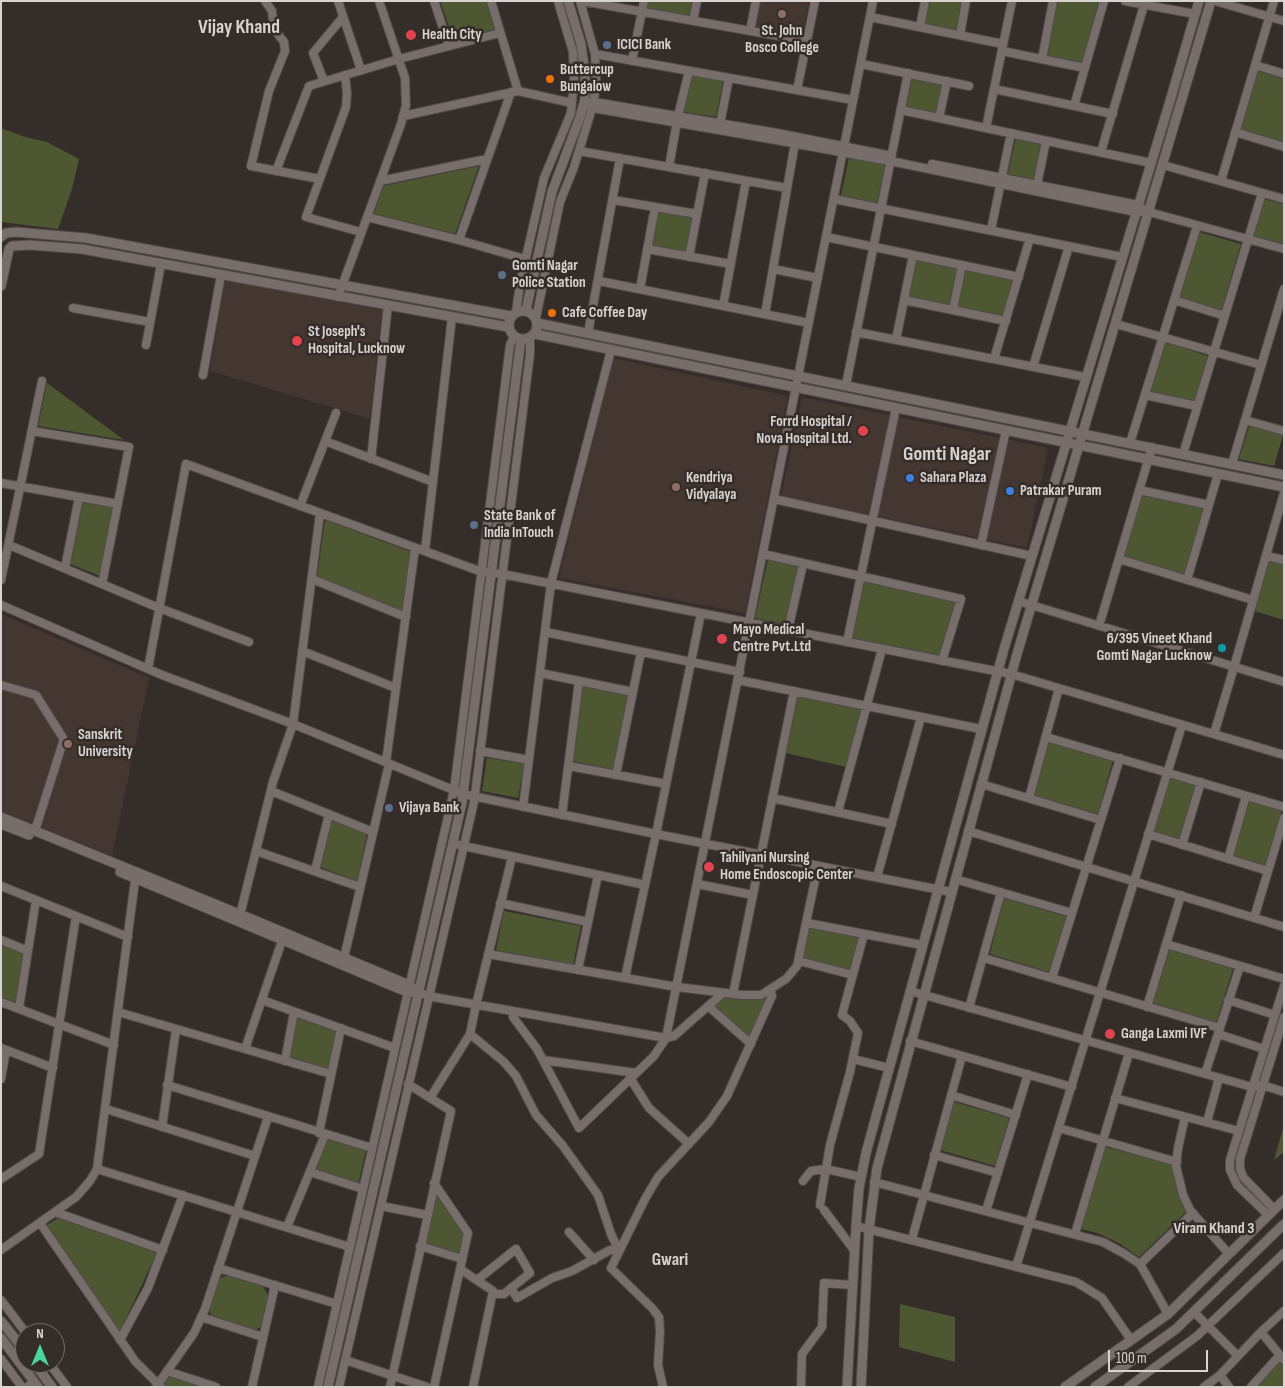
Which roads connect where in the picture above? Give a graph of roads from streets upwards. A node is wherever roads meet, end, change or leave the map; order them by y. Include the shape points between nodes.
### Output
1 (265, 1) edge
2 (338, 1) edge
3 (379, 1) edge
4 (434, 1) edge
5 (491, 1) edge
6 (558, 1) edge
7 (644, 1) edge
8 (697, 1) edge
9 (756, 1) edge
10 (815, 1) edge
11 (873, 1) edge
12 (925, 1) edge
13 (966, 1) edge
14 (1012, 1) edge
15 (1053, 1) edge
16 (1104, 1) edge
17 (1126, 1) edge
18 (1198, 1) edge
19 (1211, 1) edge
20 (1215, 1) edge
21 (1274, 1) edge
22 (579, 2) edge
23 (1144, 5) junction
24 (642, 12) junction
25 (1195, 14) junction
26 (343, 17) junction
27 (870, 17) junction
28 (1269, 17) junction
29 (693, 21) junction
30 (1284, 21) edge
31 (920, 27) junction
32 (750, 31) junction
33 (500, 33) junction
34 (960, 35) junction
35 (807, 41) junction
36 (449, 46) junction
37 (1003, 47) junction
38 (595, 54) junction
39 (399, 59) junction
40 (1042, 59) junction
41 (632, 61) junction
42 (861, 64) junction
43 (1255, 65) junction
44 (1085, 68) junction
45 (361, 70) junction
46 (688, 71) junction
47 (908, 74) junction
48 (1284, 74) edge
49 (345, 75) junction
50 (729, 78) junction
51 (947, 81) junction
52 (324, 82) junction
53 (969, 86) dead end
54 (994, 89) junction
55 (797, 90) junction
56 (514, 91) junction
57 (573, 94) junction
58 (584, 99) junction
59 (854, 100) junction
60 (572, 103) junction
61 (594, 105) junction
62 (1074, 106) junction
63 (901, 110) junction
64 (1112, 114) junction
65 (403, 116) junction
66 (939, 118) junction
67 (678, 120) junction
68 (720, 124) junction
69 (986, 128) junction
70 (1235, 132) junction
71 (1011, 133) junction
72 (1046, 141) junction
73 (795, 143) junction
74 (1284, 147) edge
75 (844, 150) junction
76 (579, 151) junction
77 (1101, 152) junction
78 (620, 158) junction
79 (487, 159) junction
80 (891, 159) junction
81 (1151, 163) junction
82 (1163, 165) junction
83 (669, 167) junction
84 (276, 171) junction
85 (705, 173) junction
86 (320, 179) junction
87 (746, 180) junction
88 (380, 181) junction
89 (1002, 181) junction
90 (1221, 181) junction
91 (1037, 185) junction
92 (787, 188) junction
93 (1262, 193) junction
94 (834, 199) junction
95 (1284, 199) edge
96 (613, 200) junction
97 (654, 207) junction
98 (881, 208) junction
99 (1137, 209) junction
100 (1149, 212) junction
101 (697, 214) junction
102 (367, 217) junction
103 (1197, 226) junction
104 (991, 230) junction
105 (361, 232) junction
106 (1, 237) edge
107 (826, 237) junction
108 (1030, 238) junction
109 (459, 240) junction
110 (1248, 240) junction
111 (1069, 246) junction
112 (874, 247) junction
113 (647, 249) junction
114 (1284, 249) edge
115 (913, 255) junction
116 (689, 257) junction
117 (1122, 257) junction
118 (525, 259) junction
119 (161, 264) junction
120 (731, 264) junction
121 (962, 265) junction
122 (773, 269) junction
123 (221, 276) junction
124 (1019, 277) junction
125 (818, 278) junction
126 (599, 281) junction
127 (342, 285) junction
128 (1, 286) edge
129 (640, 289) junction
130 (1284, 290) edge
131 (338, 297) junction
132 (904, 300) junction
133 (1174, 300) junction
134 (388, 306) junction
135 (723, 306) junction
136 (72, 308) dead end
137 (526, 310) junction
138 (953, 310) junction
139 (513, 314) junction
140 (765, 314) junction
141 (1225, 316) junction
142 (452, 317) junction
143 (536, 320) junction
144 (1006, 321) junction
145 (150, 322) junction
146 (809, 323) junction
147 (1116, 324) junction
148 (508, 327) junction
149 (856, 332) junction
150 (588, 333) junction
151 (525, 337) junction
152 (1163, 337) junction
153 (896, 340) junction
154 (146, 345) dead end
155 (611, 350) junction
156 (1214, 352) junction
157 (994, 359) junction
158 (1261, 365) junction
159 (1033, 367) junction
160 (203, 375) dead end
161 (799, 376) junction
162 (1085, 377) junction
163 (42, 381) dead end
164 (846, 385) junction
165 (796, 388) junction
166 (1145, 395) junction
167 (1198, 406) junction
168 (896, 408) junction
169 (336, 413) dead end
170 (1245, 420) junction
171 (1006, 430) junction
172 (1069, 430) junction
173 (32, 431) junction
174 (1284, 431) edge
175 (1083, 433) junction
176 (325, 441) junction
177 (1066, 443) junction
178 (1130, 443) junction
179 (1079, 446) junction
180 (1152, 447) junction
181 (1183, 454) junction
182 (371, 459) junction
183 (1148, 460) junction
184 (1232, 464) junction
185 (1218, 474) junction
186 (1284, 474) edge
187 (433, 482) junction
188 (1, 484) edge
189 (20, 488) junction
190 (1284, 488) edge
191 (1139, 490) junction
192 (1284, 493) edge
193 (79, 497) junction
194 (774, 499) junction
195 (118, 504) junction
196 (1209, 505) junction
197 (300, 506) junction
198 (320, 513) junction
199 (872, 521) junction
200 (9, 545) junction
201 (981, 545) junction
202 (415, 548) junction
203 (425, 551) junction
204 (763, 554) junction
205 (1032, 556) junction
206 (1266, 556) junction
207 (1119, 559) junction
208 (1284, 560) edge
209 (803, 564) junction
210 (65, 568) junction
211 (482, 572) junction
212 (492, 573) junction
213 (502, 574) junction
214 (861, 576) junction
215 (312, 579) junction
216 (1, 580) edge
217 (1187, 580) junction
218 (551, 583) junction
219 (102, 584) junction
220 (1253, 600) junction
221 (1018, 601) junction
222 (1, 605) edge
223 (1031, 605) junction
224 (159, 608) junction
225 (701, 613) junction
226 (406, 618) junction
227 (749, 622) junction
228 (1099, 626) junction
229 (788, 630) junction
230 (545, 632) junction
231 (249, 642) dead end
232 (847, 642) junction
233 (882, 649) junction
234 (302, 651) junction
235 (641, 652) junction
236 (942, 661) junction
237 (691, 662) junction
238 (1234, 667) junction
239 (148, 669) junction
240 (998, 672) junction
241 (540, 673) junction
242 (1011, 674) junction
243 (739, 676) junction
244 (580, 681) junction
245 (1284, 682) edge
246 (1, 685) edge
247 (396, 688) junction
248 (1059, 688) junction
249 (794, 691) junction
250 (633, 692) junction
251 (867, 706) junction
252 (921, 717) junction
253 (293, 724) junction
254 (1182, 724) junction
255 (982, 729) junction
256 (1214, 734) junction
257 (1046, 737) junction
258 (480, 751) junction
259 (1284, 754) edge
260 (1120, 758) junction
261 (529, 760) junction
262 (388, 763) junction
263 (569, 766) junction
264 (1168, 772) junction
265 (616, 775) junction
266 (1201, 782) junction
267 (666, 784) junction
268 (981, 784) junction
269 (271, 791) junction
270 (458, 792) junction
271 (1246, 796) junction
272 (474, 797) junction
273 (772, 798) junction
274 (1029, 798) junction
275 (523, 807) junction
276 (1284, 807) edge
277 (838, 812) junction
278 (329, 814) junction
279 (562, 815) junction
280 (1, 817) edge
281 (1284, 818) edge
282 (1101, 820) junction
283 (1, 824) edge
284 (892, 824) junction
285 (35, 831) junction
286 (968, 831) junction
287 (373, 832) junction
288 (656, 834) junction
289 (1148, 834) junction
290 (453, 844) junction
291 (705, 844) junction
292 (1182, 845) junction
293 (463, 846) junction
294 (256, 851) junction
295 (761, 854) junction
296 (512, 857) junction
297 (1228, 858) junction
298 (818, 866) junction
299 (1087, 867) junction
300 (315, 871) junction
301 (1268, 871) junction
302 (598, 875) junction
303 (136, 876) junction
304 (877, 877) junction
305 (955, 878) junction
306 (1134, 881) junction
307 (698, 884) junction
308 (645, 885) junction
309 (1, 886) edge
310 (360, 887) junction
311 (937, 889) junction
312 (951, 892) junction
313 (1001, 892) junction
314 (753, 895) junction
315 (1180, 896) junction
316 (36, 900) junction
317 (500, 903) junction
318 (1072, 913) junction
319 (240, 915) junction
320 (76, 916) junction
321 (1254, 918) junction
322 (588, 922) junction
323 (807, 923) junction
324 (1284, 927) edge
325 (864, 934) junction
326 (283, 936) junction
327 (128, 937) junction
328 (1, 940) edge
329 (1166, 944) junction
330 (922, 945) junction
331 (28, 951) junction
332 (488, 954) junction
333 (344, 958) junction
334 (984, 958) junction
335 (799, 961) junction
336 (1240, 966) junction
337 (578, 970) junction
338 (853, 975) junction
339 (625, 978) junction
340 (1052, 978) junction
341 (1284, 979) edge
342 (1284, 986) edge
343 (677, 987) junction
344 (408, 989) junction
345 (771, 990) junction
346 (910, 991) junction
347 (418, 992) junction
348 (723, 993) junction
349 (1100, 993) junction
350 (733, 994) junction
351 (923, 995) junction
352 (428, 996) junction
353 (262, 1000) junction
354 (1228, 1000) junction
355 (1, 1002) edge
356 (476, 1004) junction
357 (708, 1006) junction
358 (1147, 1006) junction
359 (19, 1008) junction
360 (969, 1008) junction
361 (513, 1011) junction
362 (118, 1012) junction
363 (294, 1012) junction
364 (1275, 1015) junction
365 (1284, 1017) edge
366 (59, 1024) junction
367 (341, 1028) junction
368 (176, 1029) junction
369 (1219, 1031) junction
370 (470, 1034) junction
371 (666, 1038) junction
372 (1086, 1041) junction
373 (910, 1042) junction
374 (751, 1044) junction
375 (1275, 1044) junction
376 (114, 1046) junction
377 (1284, 1047) edge
378 (394, 1048) junction
379 (4, 1049) edge
380 (1264, 1049) junction
381 (245, 1050) junction
382 (1128, 1052) junction
383 (962, 1056) junction
384 (853, 1058) junction
385 (543, 1060) junction
386 (285, 1061) junction
387 (53, 1068) junction
388 (889, 1068) junction
389 (332, 1074) junction
390 (1028, 1074) junction
391 (1205, 1074) junction
392 (633, 1076) junction
393 (1219, 1078) junction
394 (1, 1079) edge
395 (408, 1084) junction
396 (168, 1085) junction
397 (1262, 1086) junction
398 (1072, 1087) junction
399 (1252, 1087) junction
400 (1284, 1092) edge
401 (951, 1096) junction
402 (430, 1098) junction
403 (1115, 1098) junction
404 (106, 1109) junction
405 (1016, 1115) junction
406 (268, 1117) junction
407 (1185, 1117) junction
408 (1207, 1122) junction
409 (162, 1127) junction
410 (1059, 1128) junction
411 (1239, 1131) junction
412 (322, 1134) junction
413 (1102, 1141) junction
414 (689, 1144) junction
415 (372, 1148) junction
416 (934, 1155) junction
417 (255, 1156) junction
418 (1177, 1162) junction
419 (97, 1169) junction
420 (826, 1169) junction
421 (310, 1172) junction
422 (998, 1173) junction
423 (861, 1177) junction
424 (1, 1179) edge
425 (803, 1181) dead end
426 (874, 1182) junction
427 (434, 1183) junction
428 (363, 1189) junction
429 (923, 1193) junction
430 (182, 1195) junction
431 (1284, 1200) edge
432 (381, 1206) junction
433 (986, 1210) junction
434 (55, 1212) junction
435 (236, 1212) junction
436 (1271, 1212) junction
437 (1193, 1213) junction
438 (427, 1215) junction
439 (1030, 1222) junction
440 (40, 1223) junction
441 (1284, 1224) edge
442 (856, 1226) junction
443 (287, 1228) junction
444 (869, 1229) junction
445 (569, 1232) dead end
446 (1075, 1234) junction
447 (912, 1239) junction
448 (420, 1246) junction
449 (350, 1247) junction
450 (1, 1250) edge
451 (162, 1250) junction
452 (854, 1250) junction
453 (619, 1251) junction
454 (1284, 1253) edge
455 (1228, 1254) junction
456 (462, 1259) junction
457 (594, 1260) junction
458 (1140, 1264) junction
459 (1016, 1267) junction
460 (218, 1268) junction
461 (460, 1269) junction
462 (477, 1280) junction
463 (275, 1285) junction
464 (852, 1285) junction
465 (511, 1288) junction
466 (493, 1294) junction
467 (2, 1302) edge
468 (337, 1304) junction
469 (1194, 1312) junction
470 (1284, 1312) edge
471 (1168, 1314) junction
472 (201, 1318) junction
473 (1, 1320) edge
474 (18, 1323) edge
475 (1208, 1326) junction
476 (1261, 1332) junction
477 (263, 1337) junction
478 (1, 1338) edge
479 (15, 1339) edge
480 (120, 1340) junction
481 (1131, 1340) junction
482 (1238, 1356) junction
483 (1282, 1358) edge
484 (1, 1359) edge
485 (345, 1360) junction
486 (167, 1371) junction
487 (42, 1373) edge
488 (57, 1373) edge
489 (392, 1375) junction
490 (1220, 1375) junction
491 (33, 1385) edge
492 (158, 1386) edge
493 (22, 1387) edge
494 (52, 1387) edge
495 (68, 1387) edge
496 (216, 1387) edge
497 (252, 1387) edge
498 (318, 1387) edge
499 (328, 1387) edge
500 (339, 1387) edge
501 (390, 1387) edge
502 (427, 1387) edge
503 (434, 1387) edge
504 (473, 1387) edge
505 (663, 1387) edge
506 (801, 1387) edge
507 (847, 1387) edge
508 (861, 1387) edge
509 (1065, 1387) edge
510 (1096, 1387) edge
511 (1128, 1387) edge
512 (1204, 1387) edge
513 (1229, 1387) edge
514 (1251, 1387) edge

1 - 84 street via 272,11 274,30 284,42 285,51 269,91 251,166
2 - 26 street
3 - 39 street
4 - 36 street
5 - 33 street
6 - 57 street via 573,52
7 - 24 street
8 - 29 street
9 - 32 street
10 - 35 street
11 - 27 street
12 - 31 street
13 - 34 street
14 - 37 street
15 - 40 street
16 - 44 street
17 - 23 street
18 - 25 street
19 - 82 street
20 - 28 street
21 - 28 street
22 - 24 street
22 - 38 street
22 - 58 street
23 - 25 street
23 - 64 street
24 - 29 street
24 - 41 street
25 - 81 street
26 - 45 street
26 - 52 street via 313,53
27 - 31 street
27 - 42 street
28 - 30 street
28 - 43 street
29 - 32 street
31 - 34 street
32 - 35 street
33 - 36 street
33 - 56 street
34 - 37 street
35 - 55 street
36 - 39 street
37 - 40 street
37 - 54 street
38 - 41 street
38 - 61 street
39 - 45 street
39 - 65 street via 405,78
40 - 44 street
41 - 46 street
42 - 47 street
42 - 59 street
43 - 48 street
43 - 70 street
44 - 62 street
45 - 49 street
46 - 50 street
46 - 67 street
47 - 51 street
47 - 63 street
49 - 52 street
49 - 86 street via 346,107
50 - 55 street
50 - 68 street
51 - 53 street
51 - 66 street
52 - 84 street via 309,86
54 - 62 street
54 - 69 street
55 - 59 street
56 - 60 street
56 - 65 street
56 - 79 street
57 - 58 street
57 - 60 street
58 - 61 street
58 - 137 street via 552,192
59 - 75 street
60 - 118 street via 571,113 544,178
61 - 67 street
61 - 76 street
62 - 64 street
63 - 66 street
63 - 80 street
64 - 77 street
65 - 88 street
66 - 69 street
67 - 68 street
67 - 73 street
67 - 83 street
68 - 75 street
69 - 71 street
70 - 74 street
70 - 90 street
71 - 72 street
71 - 89 street
72 - 77 street
72 - 91 street
73 - 75 street
73 - 92 street
75 - 80 street
75 - 94 street
76 - 78 street
76 - 143 street via 560,202
77 - 81 street
78 - 83 street
78 - 96 street
79 - 88 street
79 - 109 street
80 - 89 street
80 - 98 street
81 - 99 street
82 - 90 street
82 - 100 street
83 - 85 street
84 - 86 street
85 - 87 street
85 - 101 street
86 - 105 street via 306,217
87 - 92 street
87 - 120 street
88 - 102 street
89 - 91 street
89 - 99 street
89 - 104 street
90 - 93 street
91 - 99 street
92 - 122 street
93 - 95 street
93 - 110 street
94 - 98 street
94 - 107 street
96 - 97 street
96 - 126 street
97 - 101 street
97 - 113 street
98 - 104 street
98 - 112 street
99 - 100 street
99 - 117 street
100 - 103 street
100 - 147 street
101 - 116 street
102 - 105 street
102 - 109 street
103 - 110 street
103 - 133 street
104 - 108 street
105 - 127 street
106 - 127 street via 16,232 86,238
107 - 112 street
107 - 125 street
108 - 111 street
108 - 124 street
109 - 118 street
110 - 114 street
110 - 141 street
111 - 117 street
111 - 159 street
112 - 115 street
112 - 149 street
113 - 116 street
113 - 129 street
115 - 121 street
115 - 132 street
116 - 120 street
117 - 162 street
118 - 139 street
119 - 123 street
119 - 128 street via 82,249 18,245 9,249
119 - 145 street
120 - 135 street
121 - 124 street
121 - 138 street
122 - 125 street
122 - 140 street
123 - 131 street
123 - 160 street
124 - 144 street
125 - 146 street
126 - 129 street
126 - 150 street
127 - 131 street
127 - 139 street
129 - 135 street
130 - 158 street
131 - 134 street
132 - 138 street
132 - 153 street
133 - 141 street
133 - 152 street
134 - 142 street
134 - 182 street
135 - 140 street
136 - 145 street
137 - 139 street
137 - 143 street
138 - 144 street
139 - 148 street
140 - 146 street
141 - 156 street
142 - 148 street
142 - 187 street
143 - 150 street
143 - 151 street
144 - 157 street
145 - 154 street
146 - 161 street
147 - 152 street
147 - 175 street
148 - 151 street
149 - 153 street
149 - 164 street
150 - 161 street
151 - 155 street
151 - 211 street via 510,344
151 - 212 street
151 - 213 street via 530,354
152 - 156 street
152 - 166 street
153 - 157 street
155 - 165 street
155 - 218 street
156 - 158 street
156 - 167 street
157 - 159 street
158 - 170 street
159 - 162 street
161 - 164 street
161 - 165 street
162 - 172 street
163 - 173 street
164 - 172 street
165 - 168 street
165 - 194 street
166 - 167 street
166 - 178 street
167 - 181 street
168 - 171 street
168 - 199 street
169 - 176 street
170 - 174 street
170 - 184 street
171 - 177 street
171 - 201 street
172 - 175 street
172 - 177 street
173 - 189 street
173 - 195 street via 129,447
175 - 178 street
175 - 179 street
176 - 182 street
176 - 197 street
177 - 179 street
177 - 205 street
178 - 180 street
179 - 183 street
179 - 223 street
180 - 181 street
180 - 183 street
181 - 184 street
182 - 187 street
183 - 185 street
183 - 191 street
184 - 186 street
185 - 190 street
185 - 196 street
187 - 203 street
188 - 189 street
189 - 193 street
189 - 200 street
191 - 196 street
191 - 207 street
192 - 206 street
193 - 195 street
193 - 210 street
194 - 199 street
194 - 204 street
195 - 219 street
196 - 217 street
197 - 198 street
197 - 224 street via 186,464
198 - 202 street
198 - 215 street
199 - 201 street
199 - 214 street
200 - 210 street
200 - 216 street
201 - 205 street
202 - 203 street
202 - 226 street
203 - 211 street
204 - 209 street
204 - 227 street
205 - 221 street
206 - 208 street
206 - 220 street
207 - 217 street
207 - 228 street
209 - 214 street
209 - 229 street
210 - 219 street
211 - 212 street
211 - 270 street
212 - 213 street
212 - 270 street
213 - 218 street
213 - 258 street
214 - 232 street
214 - 236 street via 961,599
215 - 226 street
215 - 234 street
217 - 220 street
218 - 225 street
218 - 230 street
219 - 224 street
220 - 238 street
221 - 223 street
221 - 240 street
222 - 239 street
223 - 228 street
223 - 242 street
224 - 231 street
224 - 239 street
225 - 227 street
225 - 237 street
226 - 247 street
227 - 229 street
227 - 243 street
228 - 238 street
229 - 232 street
230 - 235 street
230 - 241 street
232 - 233 street
233 - 236 street
233 - 251 street
234 - 247 street
234 - 253 street
235 - 237 street
235 - 250 street
236 - 240 street
237 - 243 street
237 - 267 street
238 - 245 street
238 - 256 street
239 - 253 street
240 - 242 street
240 - 255 street
241 - 244 street
241 - 261 street
242 - 248 street
242 - 268 street
243 - 249 street
243 - 291 street
244 - 250 street
244 - 263 street
246 - 285 street via 36,695 64,742
247 - 262 street
248 - 254 street
248 - 257 street
249 - 251 street
249 - 273 street
250 - 265 street
251 - 252 street
251 - 277 street
252 - 255 street
252 - 284 street
253 - 262 street
253 - 269 street
254 - 256 street
254 - 264 street
255 - 311 street
256 - 259 street
257 - 260 street
257 - 274 street
258 - 261 street
258 - 272 street
260 - 264 street
260 - 282 street
261 - 275 street
262 - 270 street
262 - 287 street
263 - 265 street
263 - 279 street
264 - 266 street
264 - 289 street
265 - 267 street
266 - 271 street
266 - 292 street
267 - 288 street
268 - 274 street
268 - 286 street
269 - 278 street
269 - 294 street
270 - 272 street
270 - 290 street
270 - 344 street
271 - 276 street
271 - 297 street
272 - 275 street
272 - 293 street
273 - 277 street
273 - 295 street
274 - 282 street
275 - 279 street
277 - 284 street
278 - 287 street
278 - 300 street
279 - 288 street
280 - 285 street
281 - 301 street
282 - 299 street
283 - 303 street
284 - 304 street
285 - 303 street
286 - 299 street
286 - 305 street
287 - 310 street
288 - 291 street
288 - 308 street
289 - 292 street
289 - 306 street
290 - 293 street
290 - 347 street
291 - 295 street
291 - 307 street
292 - 297 street
293 - 296 street
293 - 352 street
294 - 300 street
294 - 319 street
295 - 298 street
295 - 314 street
296 - 302 street
296 - 317 street
297 - 301 street
298 - 304 street
298 - 323 street
299 - 306 street
299 - 318 street
300 - 310 street
301 - 321 street
302 - 308 street
302 - 322 street
303 - 319 street
303 - 326 street
303 - 327 street
304 - 311 street
305 - 312 street
305 - 313 street
306 - 315 street
306 - 349 street
307 - 314 street
307 - 343 street
308 - 339 street
309 - 316 street
310 - 333 street
311 - 312 street
311 - 330 street
312 - 351 street
313 - 318 street
313 - 334 street
314 - 350 street
315 - 321 street
315 - 329 street
316 - 320 street
316 - 331 street
317 - 322 street
317 - 332 street
318 - 340 street
319 - 326 street
320 - 327 street
320 - 366 street
321 - 324 street
322 - 337 street
323 - 325 street
323 - 335 street
325 - 330 street
325 - 338 street
326 - 333 street
326 - 344 street
326 - 353 street
327 - 362 street
328 - 331 street
329 - 336 street
329 - 358 street
330 - 346 street
331 - 359 street
332 - 337 street
332 - 356 street
333 - 344 street
334 - 340 street
334 - 360 street
335 - 338 street
335 - 345 street via 786,979
336 - 341 street
336 - 354 street
337 - 339 street
338 - 384 street via 842,1015 858,1033
339 - 343 street
340 - 349 street
342 - 364 street
343 - 348 street
343 - 371 street
344 - 347 street
344 - 378 street
345 - 350 street via 761,995
345 - 374 street via 772,996
346 - 351 street
346 - 388 street
347 - 352 street
347 - 499 street
348 - 350 street
348 - 357 street
349 - 358 street
349 - 372 street
351 - 360 street
351 - 373 street
352 - 356 street
352 - 395 street
353 - 363 street
353 - 381 street
354 - 364 street
354 - 369 street
355 - 359 street
356 - 361 street
356 - 370 street
357 - 371 street via 674,1036
357 - 374 street
358 - 369 street
359 - 366 street
360 - 372 street
361 - 371 street
361 - 385 street via 513,1017
362 - 368 street
362 - 376 street
363 - 367 street
363 - 386 street
364 - 380 street
365 - 375 street
366 - 376 street
366 - 387 street
367 - 378 street
367 - 389 street
368 - 381 street
368 - 396 street
369 - 380 street
369 - 391 street
370 - 402 street
370 - 453 street via 516,1076 536,1115 598,1195
371 - 392 street via 654,1056
372 - 382 street
372 - 398 street
373 - 383 street
373 - 426 street
374 - 414 street via 727,1096
375 - 377 street
375 - 397 street
376 - 404 street
378 - 415 street
379 - 387 street
379 - 394 street
380 - 399 street
381 - 386 street
382 - 391 street
382 - 403 street
383 - 390 street
383 - 401 street
384 - 388 street
384 - 420 street
385 - 392 street
385 - 392 street via 579,1128
386 - 389 street
387 - 424 street via 39,1154
388 - 423 street
389 - 412 street
390 - 398 street
390 - 405 street
391 - 393 street
392 - 414 street via 650,1108
393 - 399 street
393 - 408 street
395 - 402 street
395 - 432 street
396 - 406 street
396 - 409 street
397 - 399 street
397 - 400 street
397 - 436 street via 1243,1145 1240,1168 1243,1177
398 - 410 street
399 - 411 street
401 - 405 street
401 - 416 street
402 - 427 street via 451,1111
403 - 407 street
403 - 413 street
404 - 409 street
404 - 419 street
405 - 422 street
406 - 412 street
406 - 417 street
407 - 408 street
407 - 418 street
408 - 411 street
409 - 417 street
410 - 413 street
410 - 439 street
411 - 436 street via 1230,1170 1237,1185
412 - 415 street
412 - 421 street
413 - 418 street
413 - 446 street
414 - 453 street via 654,1183
415 - 428 street
416 - 422 street
416 - 429 street
417 - 435 street
418 - 437 street via 1183,1195
419 - 430 street
419 - 434 street via 76,1197
420 - 423 street
420 - 425 street via 811,1171
420 - 452 street via 822,1208
421 - 428 street
421 - 443 street
422 - 433 street
423 - 442 street
426 - 429 street
426 - 444 street
427 - 438 street
427 - 456 street via 468,1233
428 - 449 street
429 - 433 street
429 - 447 street
430 - 435 street
430 - 451 street
431 - 436 street
432 - 438 street
432 - 485 street
433 - 439 street
434 - 440 street
434 - 451 street
435 - 443 street
435 - 460 street
436 - 455 street
437 - 455 street
437 - 458 street
438 - 448 street
439 - 446 street
439 - 459 street
440 - 450 street
440 - 480 street
441 - 469 street
442 - 444 street
442 - 452 street
443 - 449 street
444 - 447 street
444 - 508 street
445 - 457 street
446 - 458 street via 1103,1242
447 - 459 street
448 - 456 street
448 - 489 street
449 - 468 street
451 - 480 street via 148,1288
452 - 464 street
453 - 457 street via 610,1250
453 - 505 street via 611,1268 659,1317 658,1365
454 - 475 street
455 - 471 street
456 - 461 street
457 - 465 street via 517,1298
458 - 471 street
459 - 481 street via 1076,1282 1091,1290 1102,1298
460 - 463 street
460 - 472 street
461 - 462 street
461 - 503 street
462 - 465 street via 516,1249 530,1273
462 - 466 street via 494,1291
463 - 468 street
463 - 477 street
464 - 506 street via 824,1283 822,1327 802,1354
464 - 507 street
465 - 466 street via 504,1294
466 - 504 street
467 - 474 street
468 - 498 street
469 - 475 street
469 - 510 street via 1176,1329
470 - 476 street
471 - 481 street
472 - 477 street
472 - 486 street
473 - 479 street
475 - 482 street
475 - 511 street
476 - 482 street
476 - 483 street
477 - 497 street
478 - 491 street
480 - 492 street
481 - 509 street
482 - 490 street
483 - 514 street
484 - 493 street
485 - 489 street
485 - 500 street
486 - 492 street
486 - 496 street
487 - 494 street
488 - 495 street
489 - 501 street
489 - 502 street
490 - 512 street
490 - 513 street

